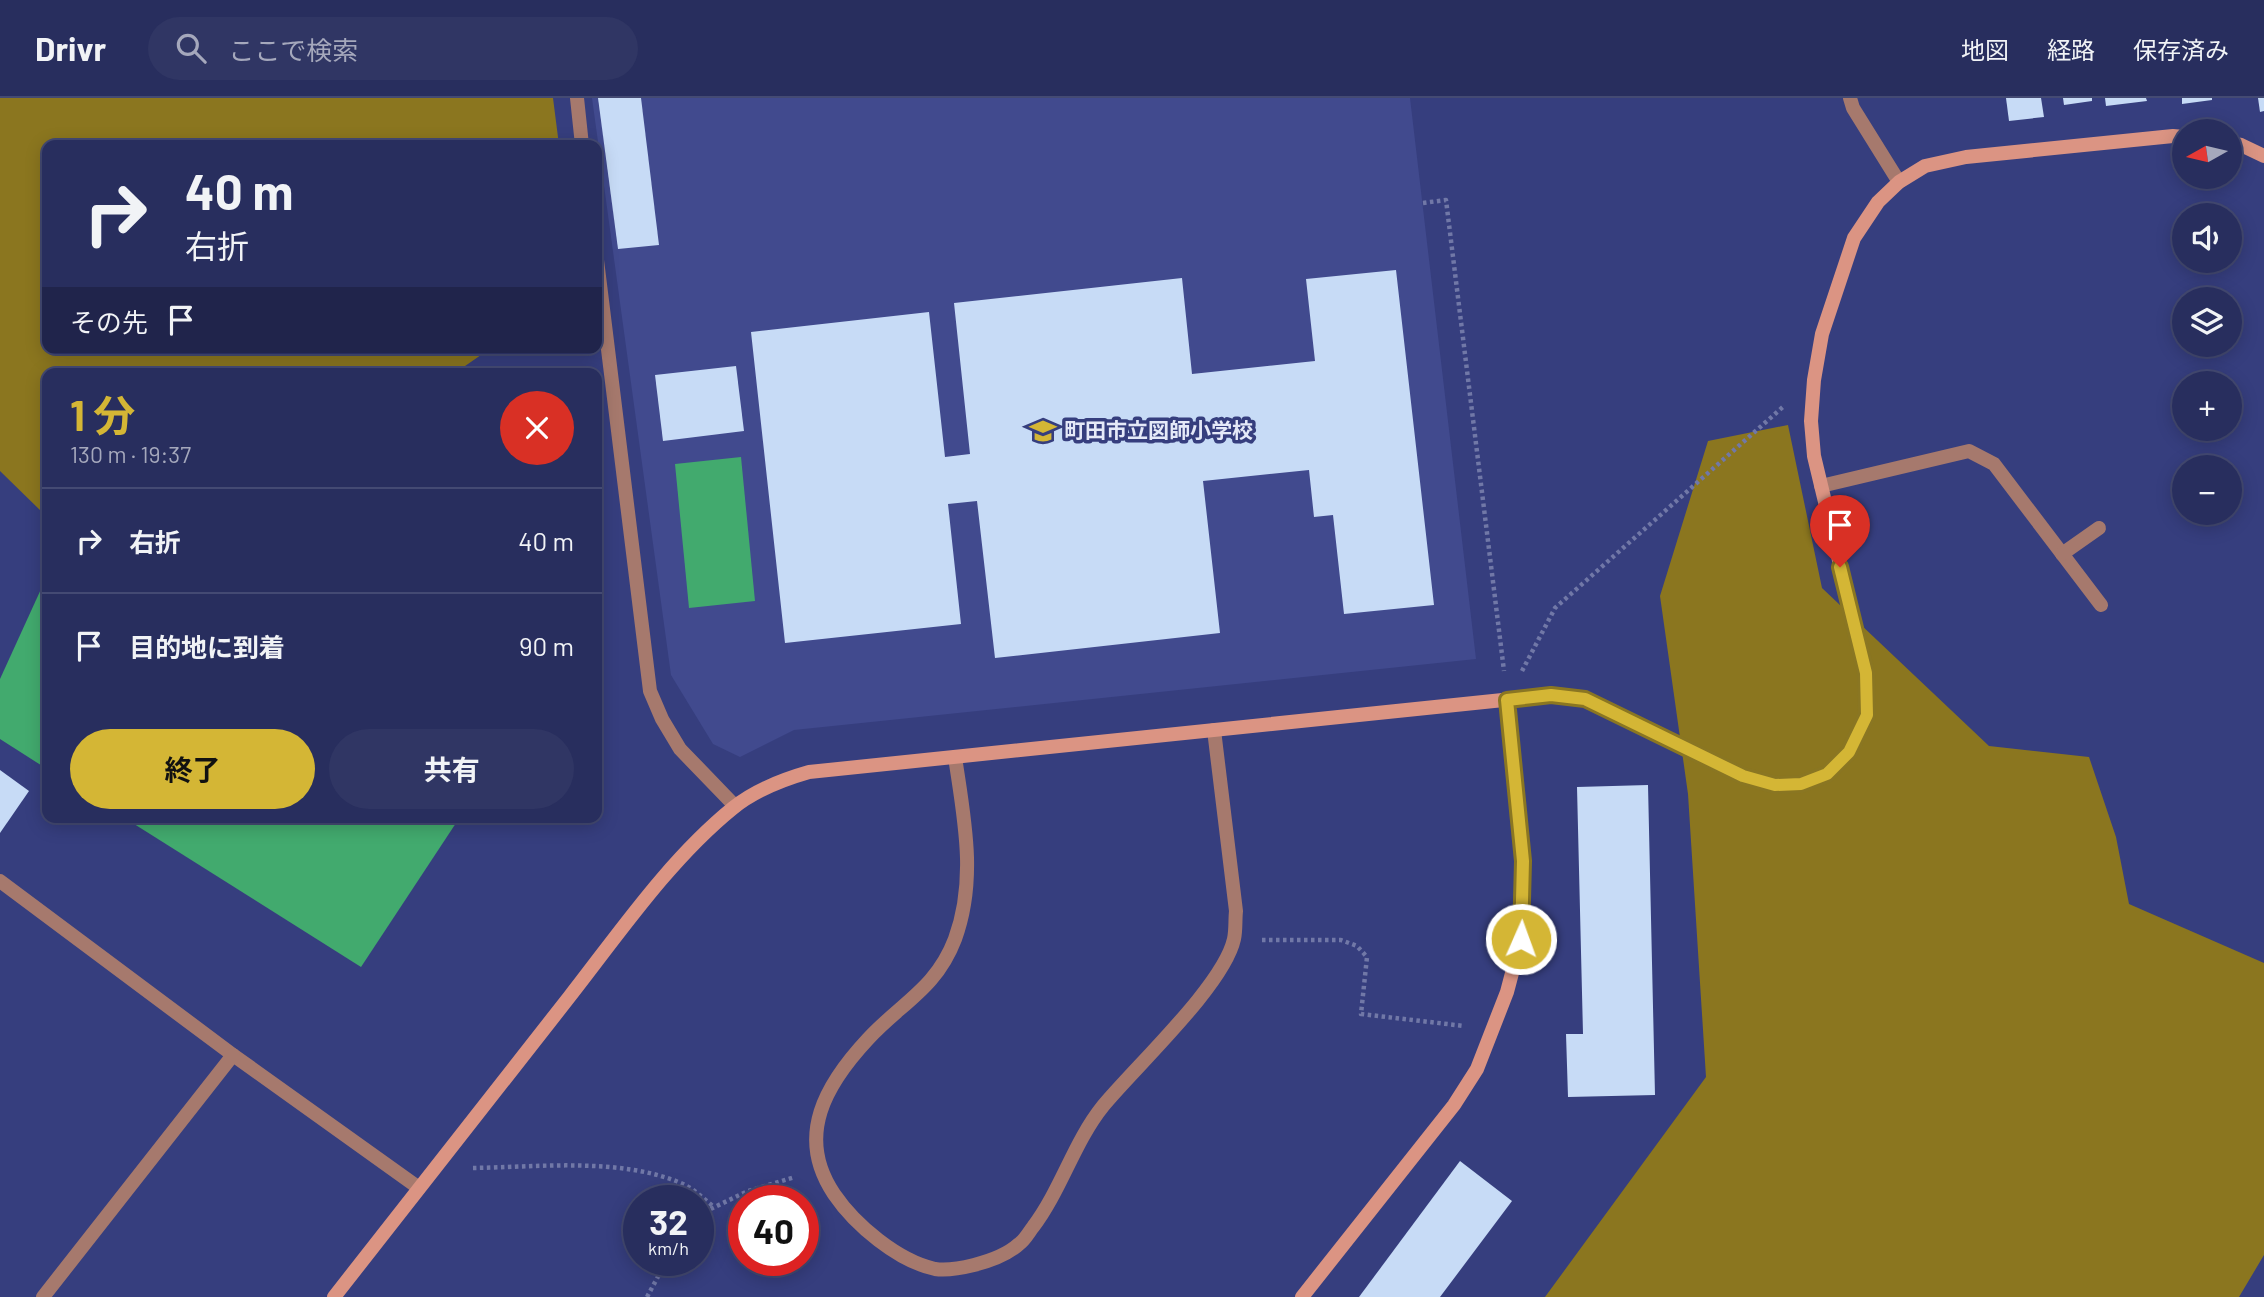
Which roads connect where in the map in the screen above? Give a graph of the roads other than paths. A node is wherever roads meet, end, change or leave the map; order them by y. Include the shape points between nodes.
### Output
1 (577, 98) edge
2 (1850, 98) edge
3 (2172, 136) edge
4 (581, 140) edge
5 (2242, 145) edge
6 (2264, 156) edge
7 (1899, 182) junction
8 (602, 301) edge
9 (1821, 486) junction
10 (2099, 528) dead end
11 (2062, 554) junction
12 (2101, 605) dead end
13 (1507, 700) junction
14 (1214, 730) junction
15 (955, 757) junction
16 (735, 806) junction
17 (0, 881) edge
18 (233, 1055) junction
19 (419, 1188) junction
20 (43, 1297) edge
21 (334, 1297) edge
22 (1302, 1297) edge

1 - 4 street
2 - 7 street
3 - 7 street via 1966,157 1925,166
5 - 6 street
7 - 9 street via 1878,202 1854,238 1822,334 1811,421
8 - 16 street via 650,691 680,748
9 - 11 street via 1969,451 1994,464
9 - 13 street via 1866,673 1867,715 1849,752 1827,774 1801,784 1775,785 1743,776 1585,699 1551,695
10 - 11 street
11 - 12 street
13 - 14 street
13 - 22 street via 1523,861 1521,939 1507,992 1476,1069 1454,1105
14 - 15 street
14 - 15 street via 1236,911 1234,940 1221,969 1102,1108 1042,1215 1020,1244 992,1261 938,1270 905,1259 864,1227 835,1195 821,1169 816,1141 820,1109 834,1080 869,1038 939,972 955,939 967,894 968,851
15 - 16 street via 809,772 782,779
16 - 19 street via 701,836 633,915
17 - 18 street
18 - 19 street
18 - 20 street
19 - 21 street

